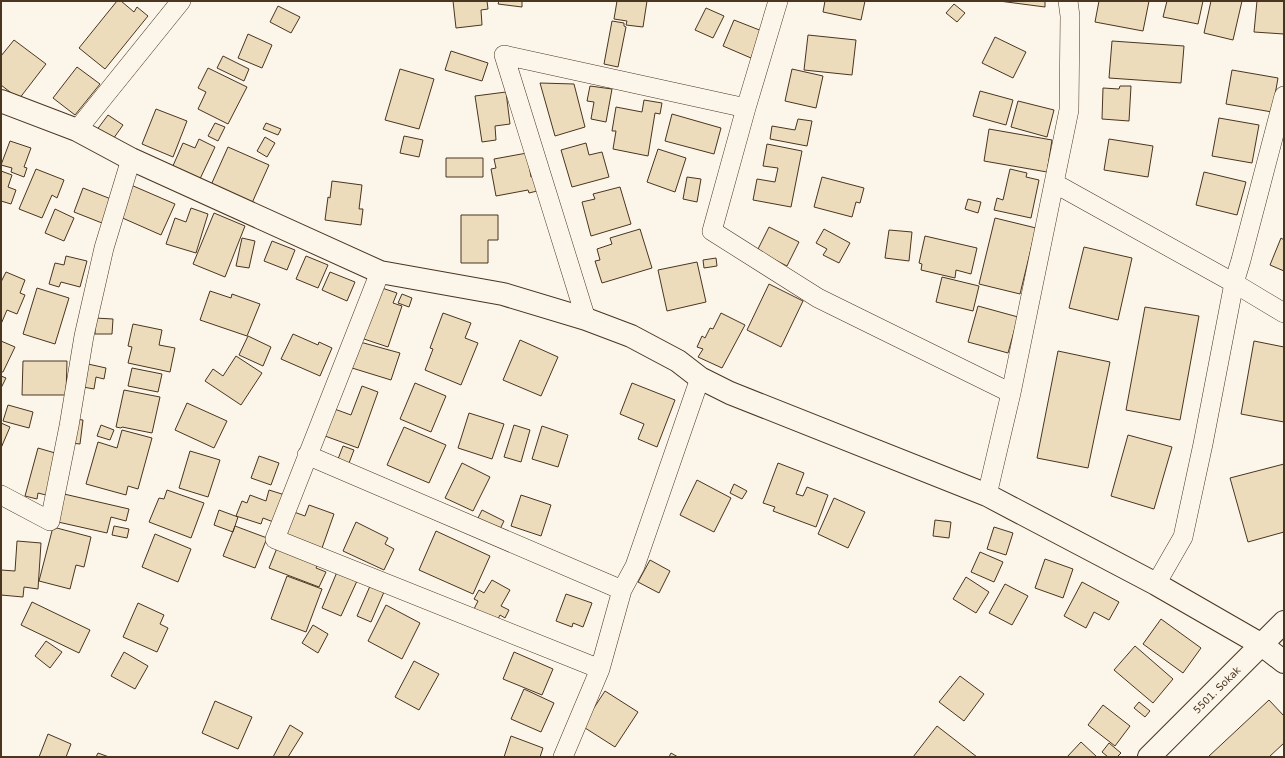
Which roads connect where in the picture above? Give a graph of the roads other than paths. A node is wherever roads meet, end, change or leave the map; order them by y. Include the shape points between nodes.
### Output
1 (181, 1) edge
2 (778, 1) edge
3 (1068, 1) edge
4 (1284, 96) edge
5 (1, 101) edge
6 (746, 108) junction
7 (77, 130) junction
8 (131, 159) junction
9 (1054, 183) junction
10 (380, 272) junction
11 (1234, 283) junction
12 (1284, 313) edge
13 (586, 319) junction
14 (700, 378) junction
15 (1011, 393) junction
16 (307, 455) junction
17 (1, 495) edge
18 (986, 495) junction
19 (1156, 584) junction
20 (622, 590) junction
21 (1284, 622) edge
22 (1262, 645) junction
23 (1284, 662) edge
24 (600, 669) junction
25 (564, 757) edge
26 (1149, 757) edge

1 - 7 street
2 - 6 street
3 - 9 street via 1068,110
4 - 11 street
5 - 7 street
6 - 13 street via 504,55
6 - 15 street via 712,231 818,298
7 - 8 street
8 - 10 street
8 - 17 street via 104,248 84,336 50,521
9 - 11 street
9 - 15 street
10 - 13 street via 503,294
10 - 16 street
11 - 12 street
11 - 19 street via 1183,537
13 - 14 street via 631,336 678,360
14 - 18 street
14 - 20 street via 635,566
15 - 18 street
16 - 20 street
16 - 24 street via 275,539
18 - 19 street
19 - 22 street
20 - 24 street
21 - 22 street, 5501. Sokak
22 - 23 street
22 - 26 street, 5501. Sokak
24 - 25 street

